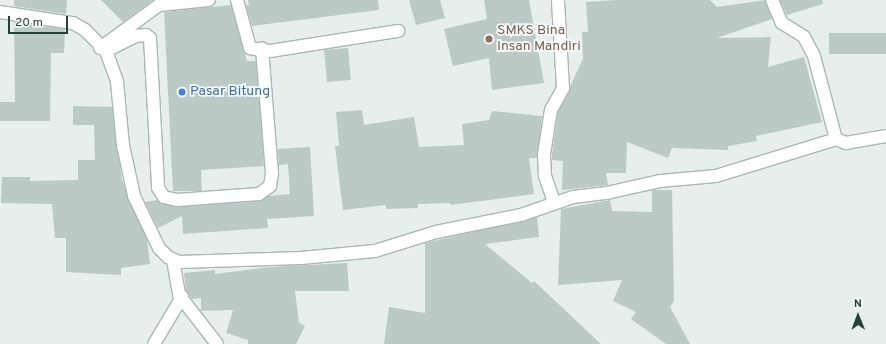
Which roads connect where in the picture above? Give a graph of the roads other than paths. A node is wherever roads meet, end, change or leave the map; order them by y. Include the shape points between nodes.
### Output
1 (209, 0) edge
2 (237, 0) edge
3 (558, 0) edge
4 (772, 0) edge
5 (0, 12) edge
6 (398, 31) dead end
7 (262, 48) junction
8 (103, 50) junction
9 (886, 136) edge
10 (836, 139) junction
11 (554, 202) junction
12 (172, 260) junction
13 (182, 298) junction
14 (154, 344) edge
15 (217, 344) edge

1 - 8 street via 160,5
2 - 7 street via 250,48
3 - 11 street via 562,88 551,110 544,154 545,176
4 - 10 street via 782,23 804,37 814,56
5 - 8 street via 73,23 93,37
6 - 7 street via 270,51
7 - 8 street via 272,173 270,186 259,194 177,200 164,197 158,188 150,38 146,35 136,36
8 - 12 street via 117,82 123,145 134,196 156,244
9 - 10 street via 846,143
10 - 11 street via 721,174 660,181
11 - 12 street via 520,215 436,232 360,253 252,261
12 - 13 street via 175,286
13 - 14 street
13 - 15 street

